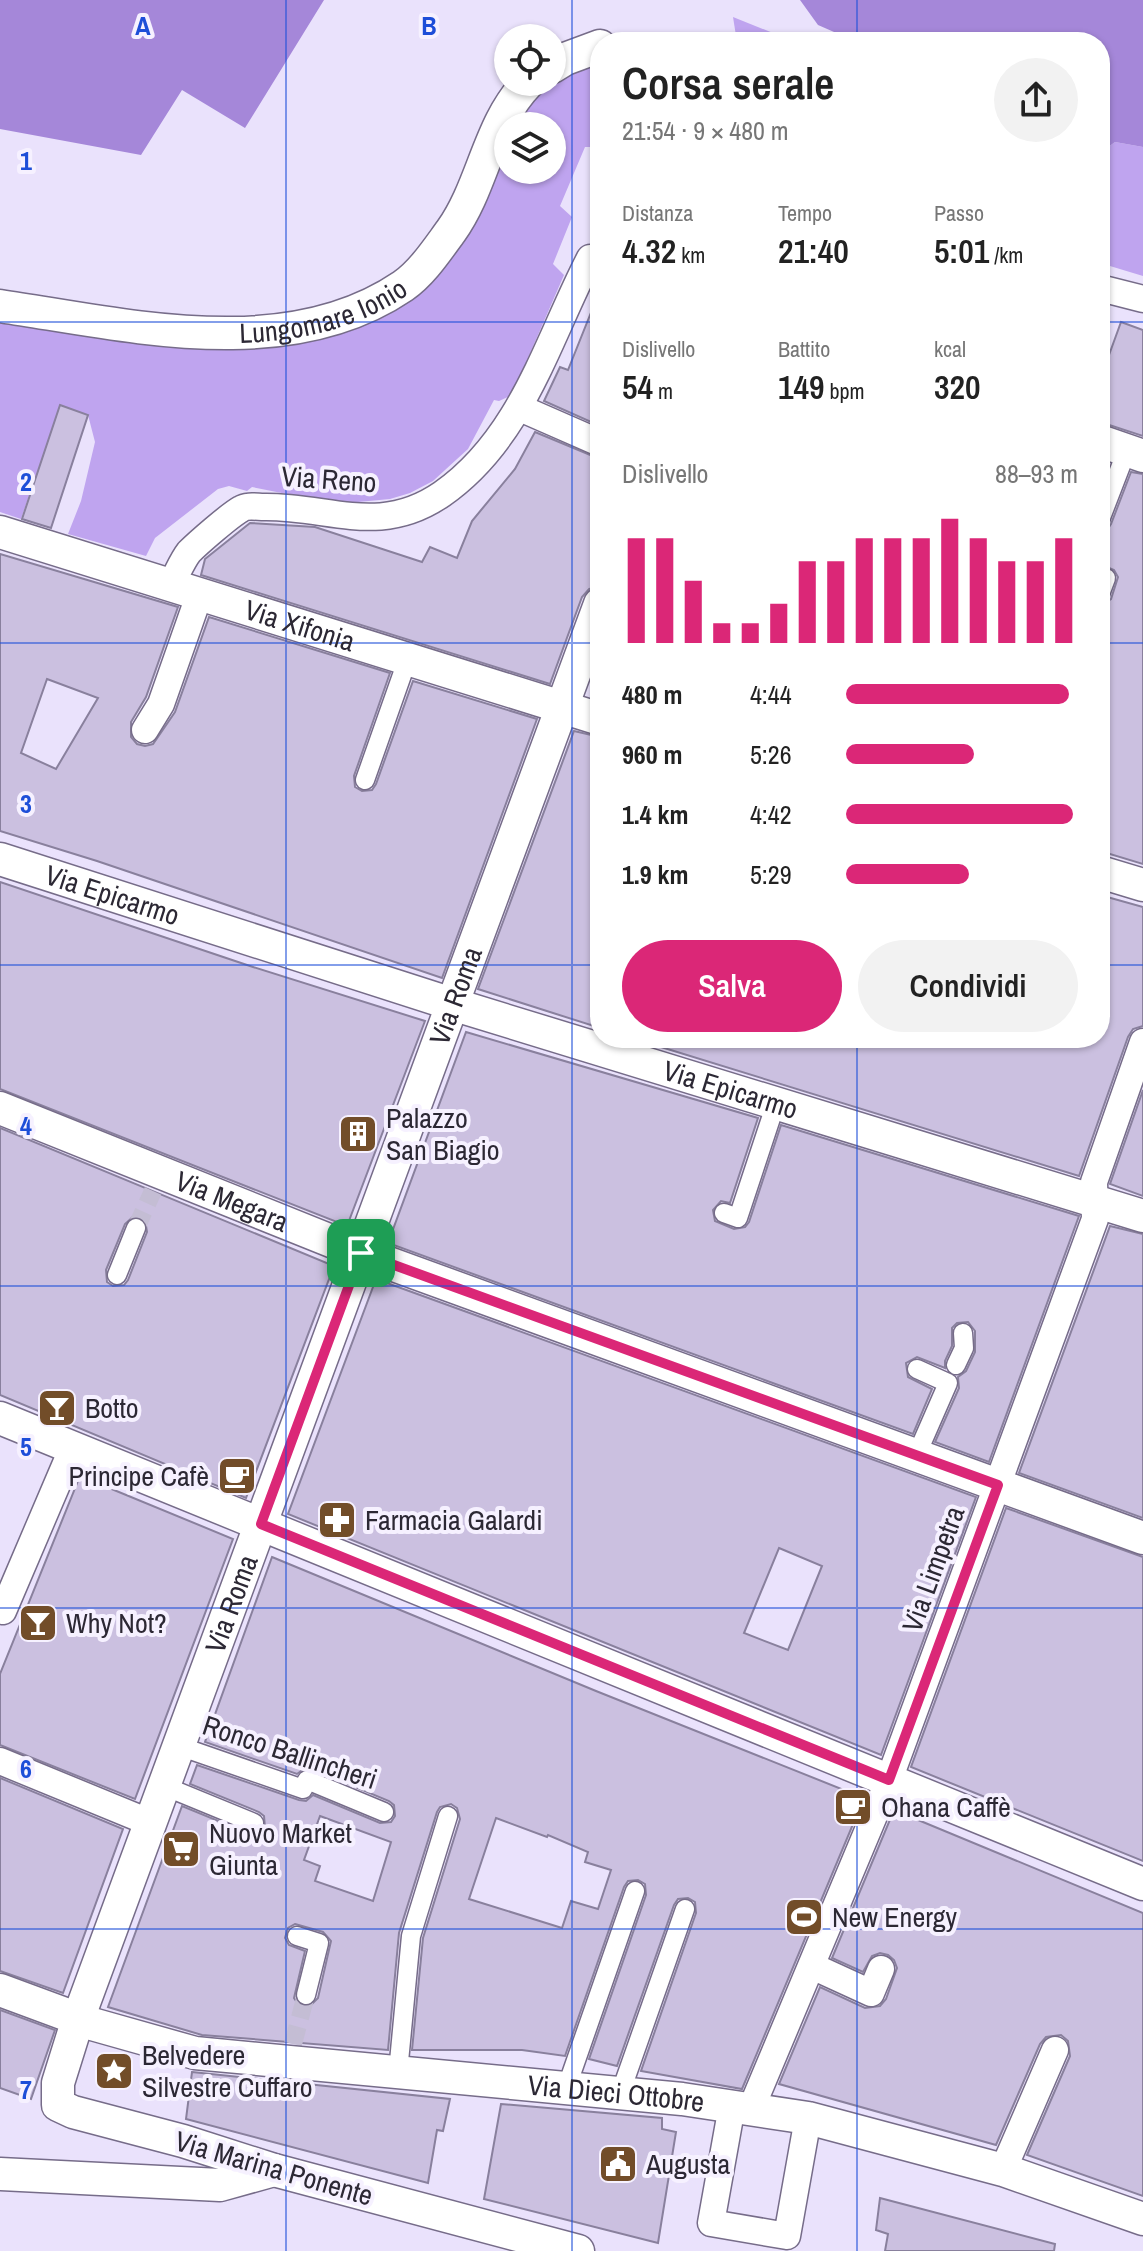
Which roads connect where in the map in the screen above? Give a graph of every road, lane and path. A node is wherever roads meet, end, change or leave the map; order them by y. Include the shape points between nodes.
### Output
1 (590, 50) edge
2 (566, 59) edge
3 (517, 96) edge
4 (590, 269) edge
5 (1110, 291) edge
6 (1143, 299) edge
7 (0, 306) edge
8 (520, 408) junction
9 (590, 439) edge
10 (1123, 449) edge
11 (1110, 489) edge
12 (0, 532) edge
13 (186, 589) junction
14 (590, 631) edge
15 (408, 658) junction
16 (562, 707) junction
17 (590, 716) edge
18 (145, 730) dead end
19 (365, 780) dead end
20 (0, 859) edge
21 (1110, 875) edge
22 (1143, 885) edge
23 (452, 1004) junction
24 (1143, 1042) edge
25 (590, 1046) edge
26 (596, 1048) edge
27 (1134, 1097) edge
28 (776, 1103) junction
29 (0, 1108) edge
30 (1094, 1200) junction
31 (724, 1213) dead end
32 (1143, 1216) edge
33 (136, 1228) tunnel mouth
34 (361, 1253) junction
35 (117, 1275) dead end
36 (963, 1333) dead end
37 (917, 1369) dead end
38 (952, 1374) junction
39 (0, 1418) edge
40 (73, 1447) junction
41 (917, 1454) junction
42 (998, 1485) junction
43 (261, 1524) junction
44 (1143, 1538) edge
45 (1, 1613) edge
46 (179, 1746) junction
47 (0, 1761) edge
48 (889, 1780) junction
49 (164, 1786) junction
50 (384, 1812) dead end
51 (448, 1816) dead end
52 (151, 1823) junction
53 (254, 1823) dead end
54 (1143, 1884) edge
55 (635, 1891) dead end
56 (685, 1909) dead end
57 (297, 1936) dead end
58 (812, 1966) junction
59 (881, 1969) dead end
60 (0, 1990) edge
61 (306, 1995) tunnel mouth
62 (78, 2019) junction
63 (1055, 2050) dead end
64 (398, 2072) junction
65 (566, 2089) junction
66 (620, 2094) junction
67 (742, 2108) junction
68 (808, 2118) junction
69 (274, 2170) junction
70 (1003, 2170) junction
71 (0, 2174) edge
72 (1143, 2219) edge
73 (578, 2251) edge

1 - 2 street
3 - 7 street, Lungomare Ionio via 456,224 433,255 404,285 353,313 247,334 182,333
4 - 8 street, Via Reno
5 - 6 street
8 - 9 street
8 - 13 street, Via Reno via 478,463 441,494 406,512 339,517 288,506 242,507 189,553
10 - 11 street
12 - 13 street, Via Xifonia
13 - 15 street, Via Xifonia
13 - 18 street, Via Reno via 161,704
14 - 16 street, Via Roma
15 - 16 street, Via Xifonia
15 - 19 street
16 - 17 street, Via Xifonia
16 - 23 street, Via Roma
20 - 23 street, Via Epicarmo
21 - 22 street
23 - 25 street, Via Epicarmo
23 - 34 street, Via Roma
24 - 27 street, Via Limpetra
26 - 28 street, Via Epicarmo
27 - 30 street, Via Limpetra via 1094,1182
28 - 30 street, Via Epicarmo
28 - 31 street via 738,1218
29 - 34 street, Via Megara via 156,1182
30 - 32 street, Via Epicarmo
30 - 42 street, Via Limpetra via 1095,1219
33 - 35 street
34 - 41 street, Via Megara
34 - 43 street, Via Roma
36 - 38 street via 964,1348
37 - 38 street
38 - 41 street
39 - 40 street
40 - 43 street
40 - 45 street
41 - 42 street, Via Megara
42 - 44 street, Via Megara
42 - 48 street, Via Limpetra
43 - 46 street, Via Roma
43 - 48 street
46 - 49 street, Via Roma
46 - 50 street, Ronco Ballincheri via 303,1789 307,1780
47 - 52 street
48 - 54 street
48 - 58 street, Via Limpetra
49 - 52 street, Via Roma
49 - 53 street
51 - 64 street via 411,1936
52 - 62 street, Via Roma
55 - 65 street
56 - 66 street
57 - 61 street via 319,1943
58 - 59 street via 871,1993
58 - 67 street, Via Limpetra
60 - 62 street, Via Dieci Ottobre
62 - 64 street, Via Dieci Ottobre via 195,2053 291,2054
62 - 69 street, Via Marina Ponente via 58,2083 58,2105
63 - 70 street
64 - 65 street, Via Dieci Ottobre
65 - 66 street, Via Dieci Ottobre
66 - 67 street, Via Dieci Ottobre
67 - 68 street, Via Dieci Ottobre
67 - 68 street, Via Limpetra via 711,2223 787,2236
68 - 70 street, Via Dieci Ottobre
69 - 71 street via 220,2185
69 - 73 street, Via Marina Ponente
70 - 72 street, Via Dieci Ottobre

